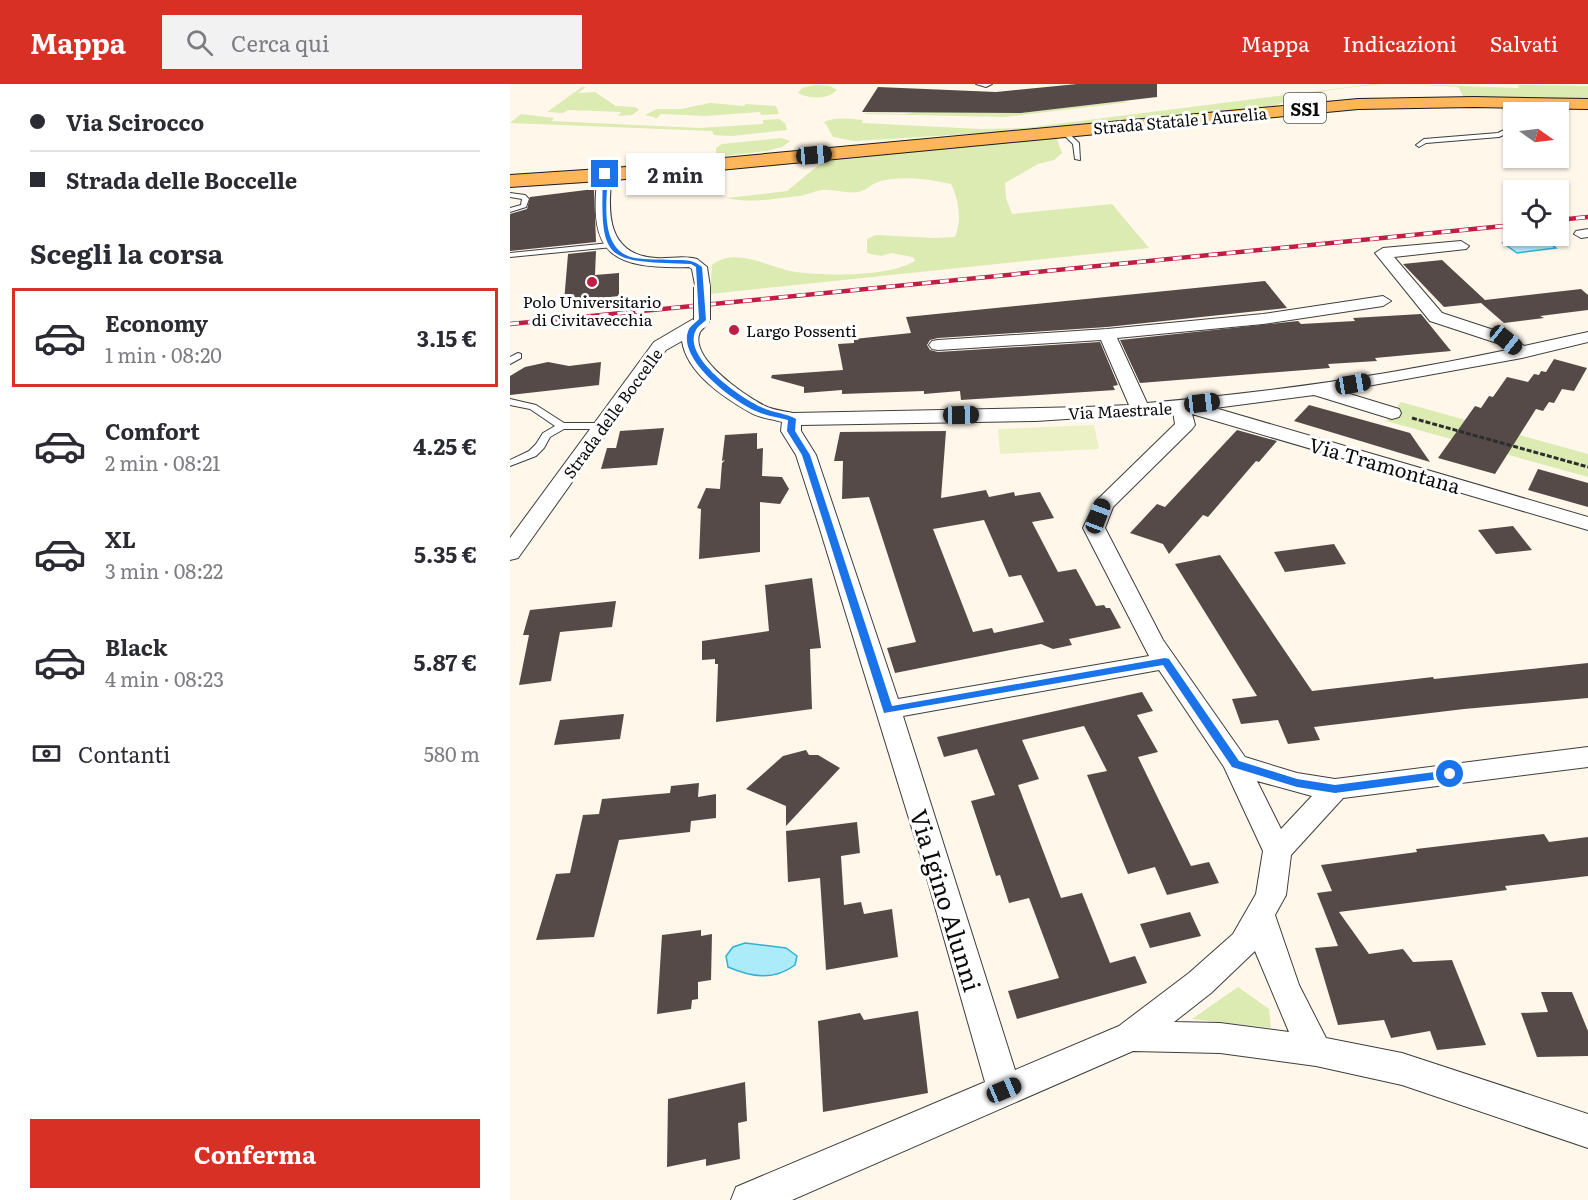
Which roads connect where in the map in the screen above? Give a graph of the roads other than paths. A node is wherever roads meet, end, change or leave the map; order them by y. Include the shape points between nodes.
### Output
1 (1588, 104) edge
2 (1569, 105) edge
3 (1503, 107) edge
4 (1063, 131) junction
5 (1503, 133) edge
6 (1419, 145) dead end
7 (1078, 159) dead end
8 (605, 174) junction
9 (510, 181) edge
10 (510, 195) edge
11 (510, 210) edge
12 (610, 245) junction
13 (1461, 246) dead end
14 (510, 255) edge
15 (1383, 301) dead end
16 (1588, 322) edge
17 (697, 325) junction
18 (1107, 334) junction
19 (1580, 339) edge
20 (1506, 340) junction
21 (938, 345) dead end
22 (1522, 353) junction
23 (1588, 353) edge
24 (1312, 389) junction
25 (510, 402) edge
26 (1180, 406) junction
27 (1140, 408) junction
28 (1392, 413) road end
29 (792, 419) junction
30 (562, 426) junction
31 (602, 426) junction
32 (510, 463) edge
33 (1588, 524) edge
34 (510, 553) edge
35 (1165, 661) junction
36 (888, 710) junction
37 (1588, 757) edge
38 (1236, 764) junction
39 (1335, 789) junction
40 (1277, 851) junction
41 (1260, 914) junction
42 (1131, 1036) junction
43 (1316, 1052) junction
44 (1004, 1090) junction
45 (1588, 1131) edge
46 (749, 1200) edge

1 - 2 main road, Strada Statale 1 Aurelia / SS1
3 - 4 main road, Strada Statale 1 Aurelia / SS1 via 1358,104
4 - 7 lane via 1076,144
4 - 8 main road, Strada Statale 1 Aurelia / SS1
5 - 6 lane via 1424,141
8 - 9 main road
8 - 12 street via 604,222
10 - 11 lane via 523,196 526,202 520,209
12 - 14 lane
12 - 17 street, bridge via 624,257 635,260 692,262 699,267 702,287
13 - 20 street via 1383,254 1436,317
15 - 18 street via 1263,319
16 - 20 street
17 - 29 street, Via Maestrale via 690,342 710,376 759,410
17 - 31 street, Strada delle Boccelle via 660,346
18 - 21 street
18 - 27 street
19 - 22 street, Via Maestrale
19 - 23 street
20 - 22 street
22 - 24 street, Via Maestrale
24 - 26 street, Via Maestrale
24 - 28 street
25 - 30 lane via 533,407
26 - 27 street, Via Maestrale
26 - 33 street, Via Tramontana
26 - 35 street via 1185,425 1103,505 1094,528
27 - 29 street, Via Maestrale via 1047,414
29 - 36 street, Via Igino Alunni via 791,431 806,455
30 - 31 lane
30 - 32 lane via 546,435 542,446 526,458
31 - 34 street, Strada delle Boccelle
35 - 36 street
35 - 38 street
36 - 44 street, Via Igino Alunni
37 - 39 street
38 - 39 street via 1297,783
38 - 40 street
39 - 40 street
40 - 41 street via 1271,895
41 - 42 street via 1244,943
41 - 43 street via 1272,960
42 - 43 street via 1220,1038
42 - 44 street
43 - 45 street via 1402,1069
44 - 46 street

